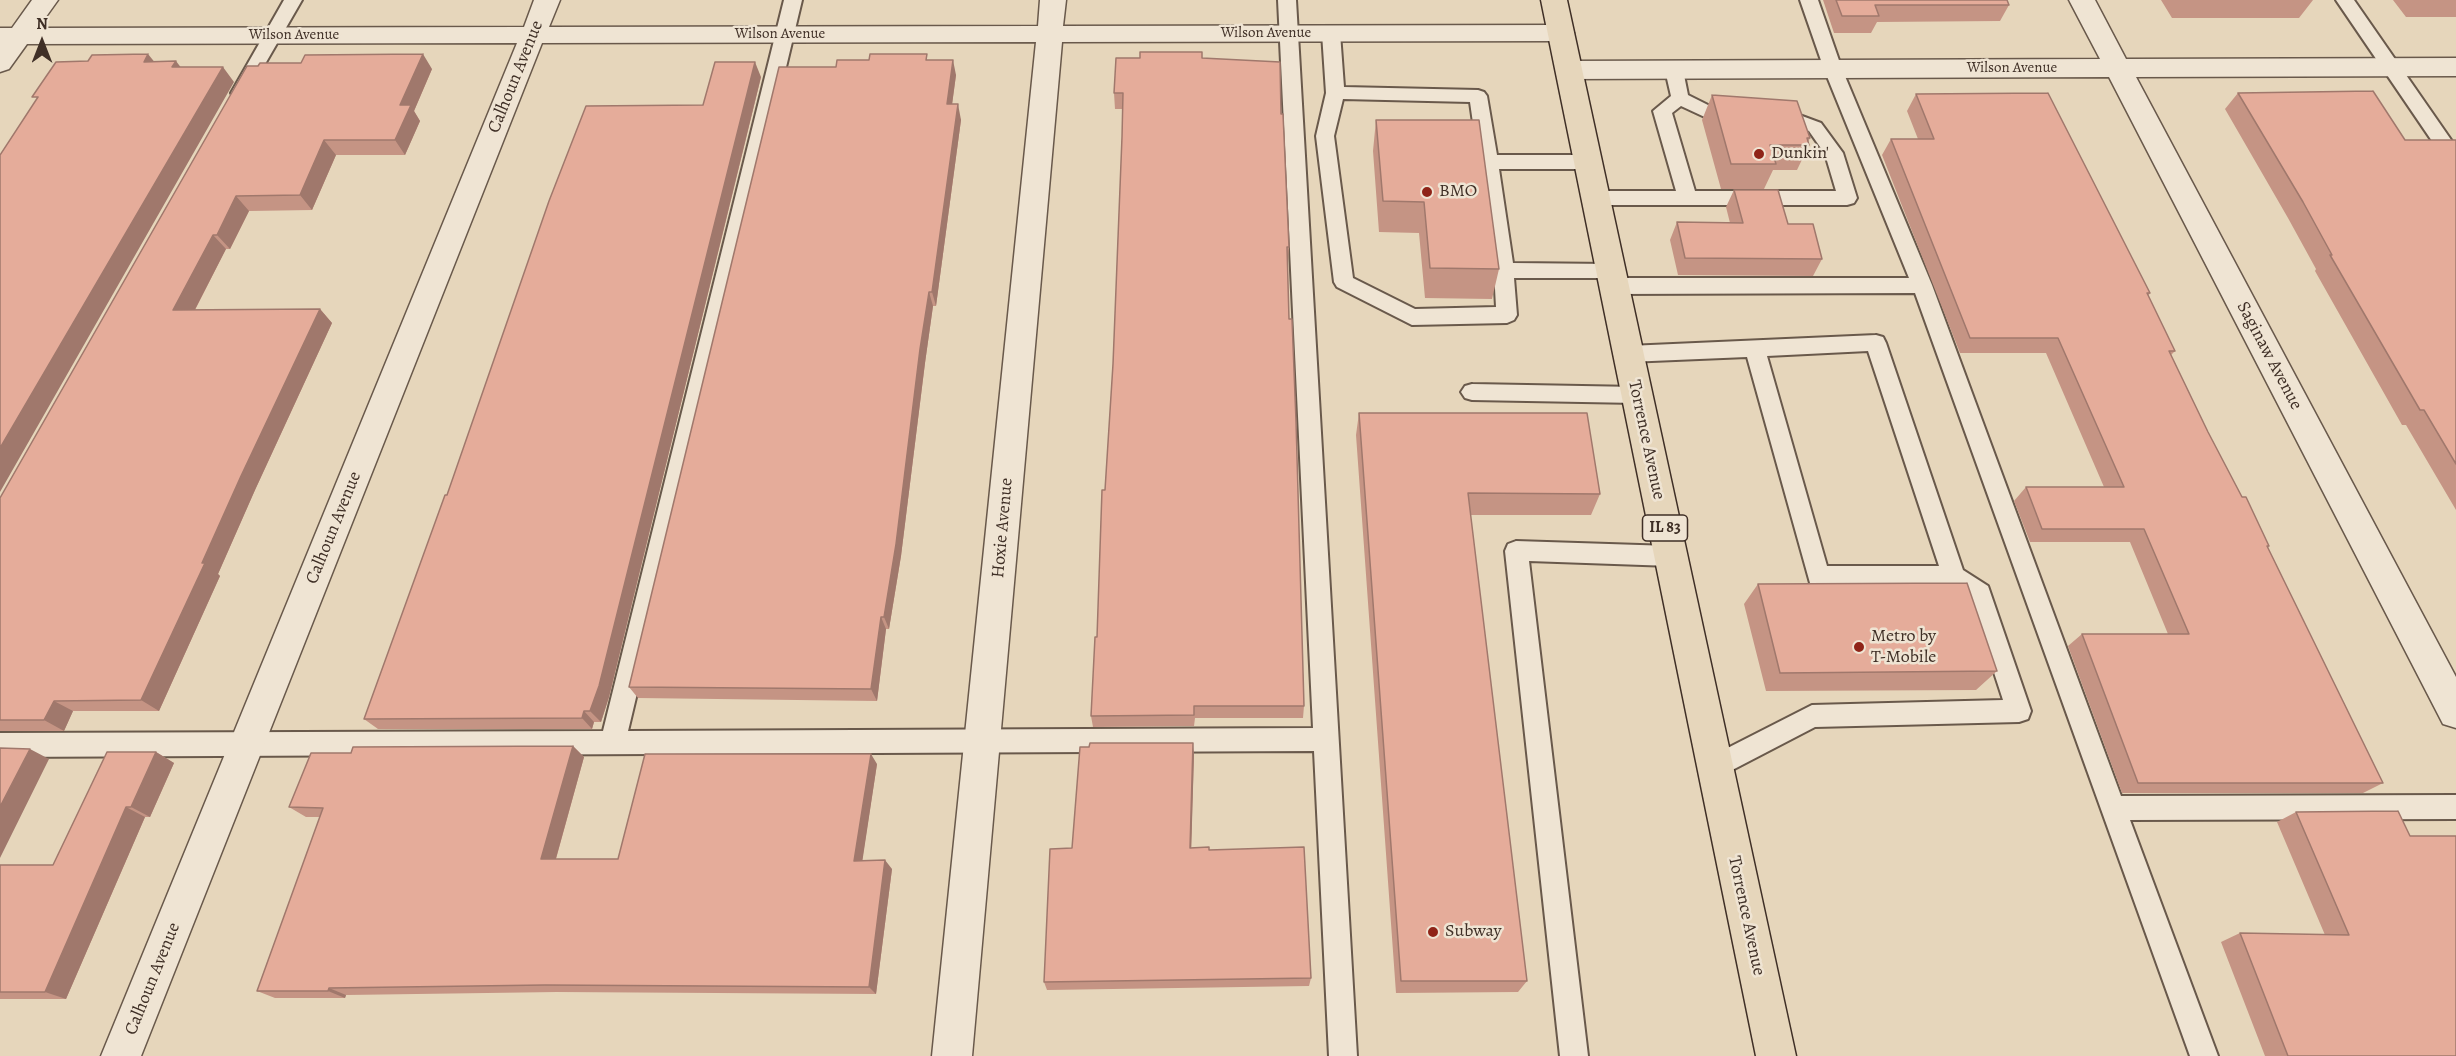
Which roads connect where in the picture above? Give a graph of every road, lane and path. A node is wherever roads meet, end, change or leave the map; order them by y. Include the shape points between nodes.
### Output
1 (45, 0) edge
2 (293, 0) edge
3 (547, 0) edge
4 (793, 0) edge
5 (1053, 0) edge
6 (1287, 0) edge
7 (1554, 0) edge
8 (1809, 0) edge
9 (2082, 0) edge
10 (2345, 0) edge
11 (1288, 33) junction
12 (1331, 33) junction
13 (1561, 33) junction
14 (533, 34) junction
15 (785, 34) junction
16 (1050, 34) junction
17 (273, 35) junction
18 (10, 36) edge
19 (0, 63) edge
20 (2392, 67) junction
21 (2456, 67) edge
22 (2118, 68) junction
23 (1833, 69) junction
24 (1569, 70) junction
25 (1674, 70) junction
26 (1335, 93) junction
27 (1680, 98) junction
28 (232, 107) edge
29 (2456, 161) edge
30 (1489, 162) junction
31 (1588, 162) junction
32 (1595, 198) junction
33 (1687, 198) junction
34 (1504, 270) junction
35 (1612, 279) junction
36 (1922, 285) junction
37 (1755, 349) junction
38 (1628, 354) junction
39 (1472, 392) dead end
40 (1637, 395) junction
41 (1671, 556) junction
42 (1953, 576) junction
43 (2456, 711) edge
44 (1326, 739) junction
45 (982, 741) junction
46 (614, 742) junction
47 (247, 744) junction
48 (0, 745) edge
49 (1715, 767) junction
50 (2456, 807) edge
51 (2114, 808) junction
52 (122, 1056) edge
53 (952, 1056) edge
54 (1343, 1056) edge
55 (1574, 1056) edge
56 (1776, 1056) edge
57 (2204, 1056) edge

1 - 18 street
2 - 17 lane
3 - 14 street, Calhoun Avenue
4 - 15 lane
5 - 16 street, Hoxie Avenue
6 - 11 lane
7 - 13 main road, Torrence Avenue / IL 83
8 - 23 lane
9 - 22 street, Saginaw Avenue
10 - 20 lane
11 - 12 street, Wilson Avenue
11 - 16 street, Wilson Avenue
11 - 44 lane
12 - 13 street, Wilson Avenue
12 - 26 lane
13 - 24 main road, Torrence Avenue / IL 83
14 - 15 street, Wilson Avenue
14 - 17 street, Wilson Avenue
14 - 47 street, Calhoun Avenue
15 - 16 street, Wilson Avenue
15 - 46 lane
16 - 45 street, Hoxie Avenue
17 - 18 street, Wilson Avenue
17 - 28 lane
18 - 19 street
20 - 21 street, Wilson Avenue
20 - 22 street, Wilson Avenue
20 - 29 lane
22 - 23 street, Wilson Avenue
22 - 43 street, Saginaw Avenue
23 - 25 street, Wilson Avenue
23 - 36 lane
24 - 25 street, Wilson Avenue
24 - 31 main road, Torrence Avenue / IL 83
25 - 27 lane
26 - 30 lane via 1478,96
26 - 34 lane via 1325,136 1344,282 1412,317 1507,315
27 - 33 lane via 1662,111
27 - 33 lane via 1709,113 1794,118 1815,127 1834,153 1847,198
30 - 31 lane
30 - 34 lane
31 - 32 main road, Torrence Avenue / IL 83
32 - 33 lane
32 - 35 main road, Torrence Avenue / IL 83
34 - 35 lane
35 - 36 lane
35 - 38 main road, Torrence Avenue / IL 83
36 - 51 lane
37 - 38 lane
37 - 42 lane via 1876,343
37 - 42 lane via 1818,576
38 - 40 main road, Torrence Avenue / IL 83
39 - 40 lane
40 - 41 main road, Torrence Avenue / IL 83
41 - 49 main road, Torrence Avenue / IL 83
41 - 55 lane via 1516,551
42 - 49 lane via 1980,594 2019,711 1812,716
44 - 45 lane
44 - 54 lane
45 - 46 lane
45 - 53 street, Hoxie Avenue
46 - 47 lane
47 - 48 lane
47 - 52 street, Calhoun Avenue
49 - 56 main road, Torrence Avenue / IL 83
50 - 51 lane
51 - 57 lane

